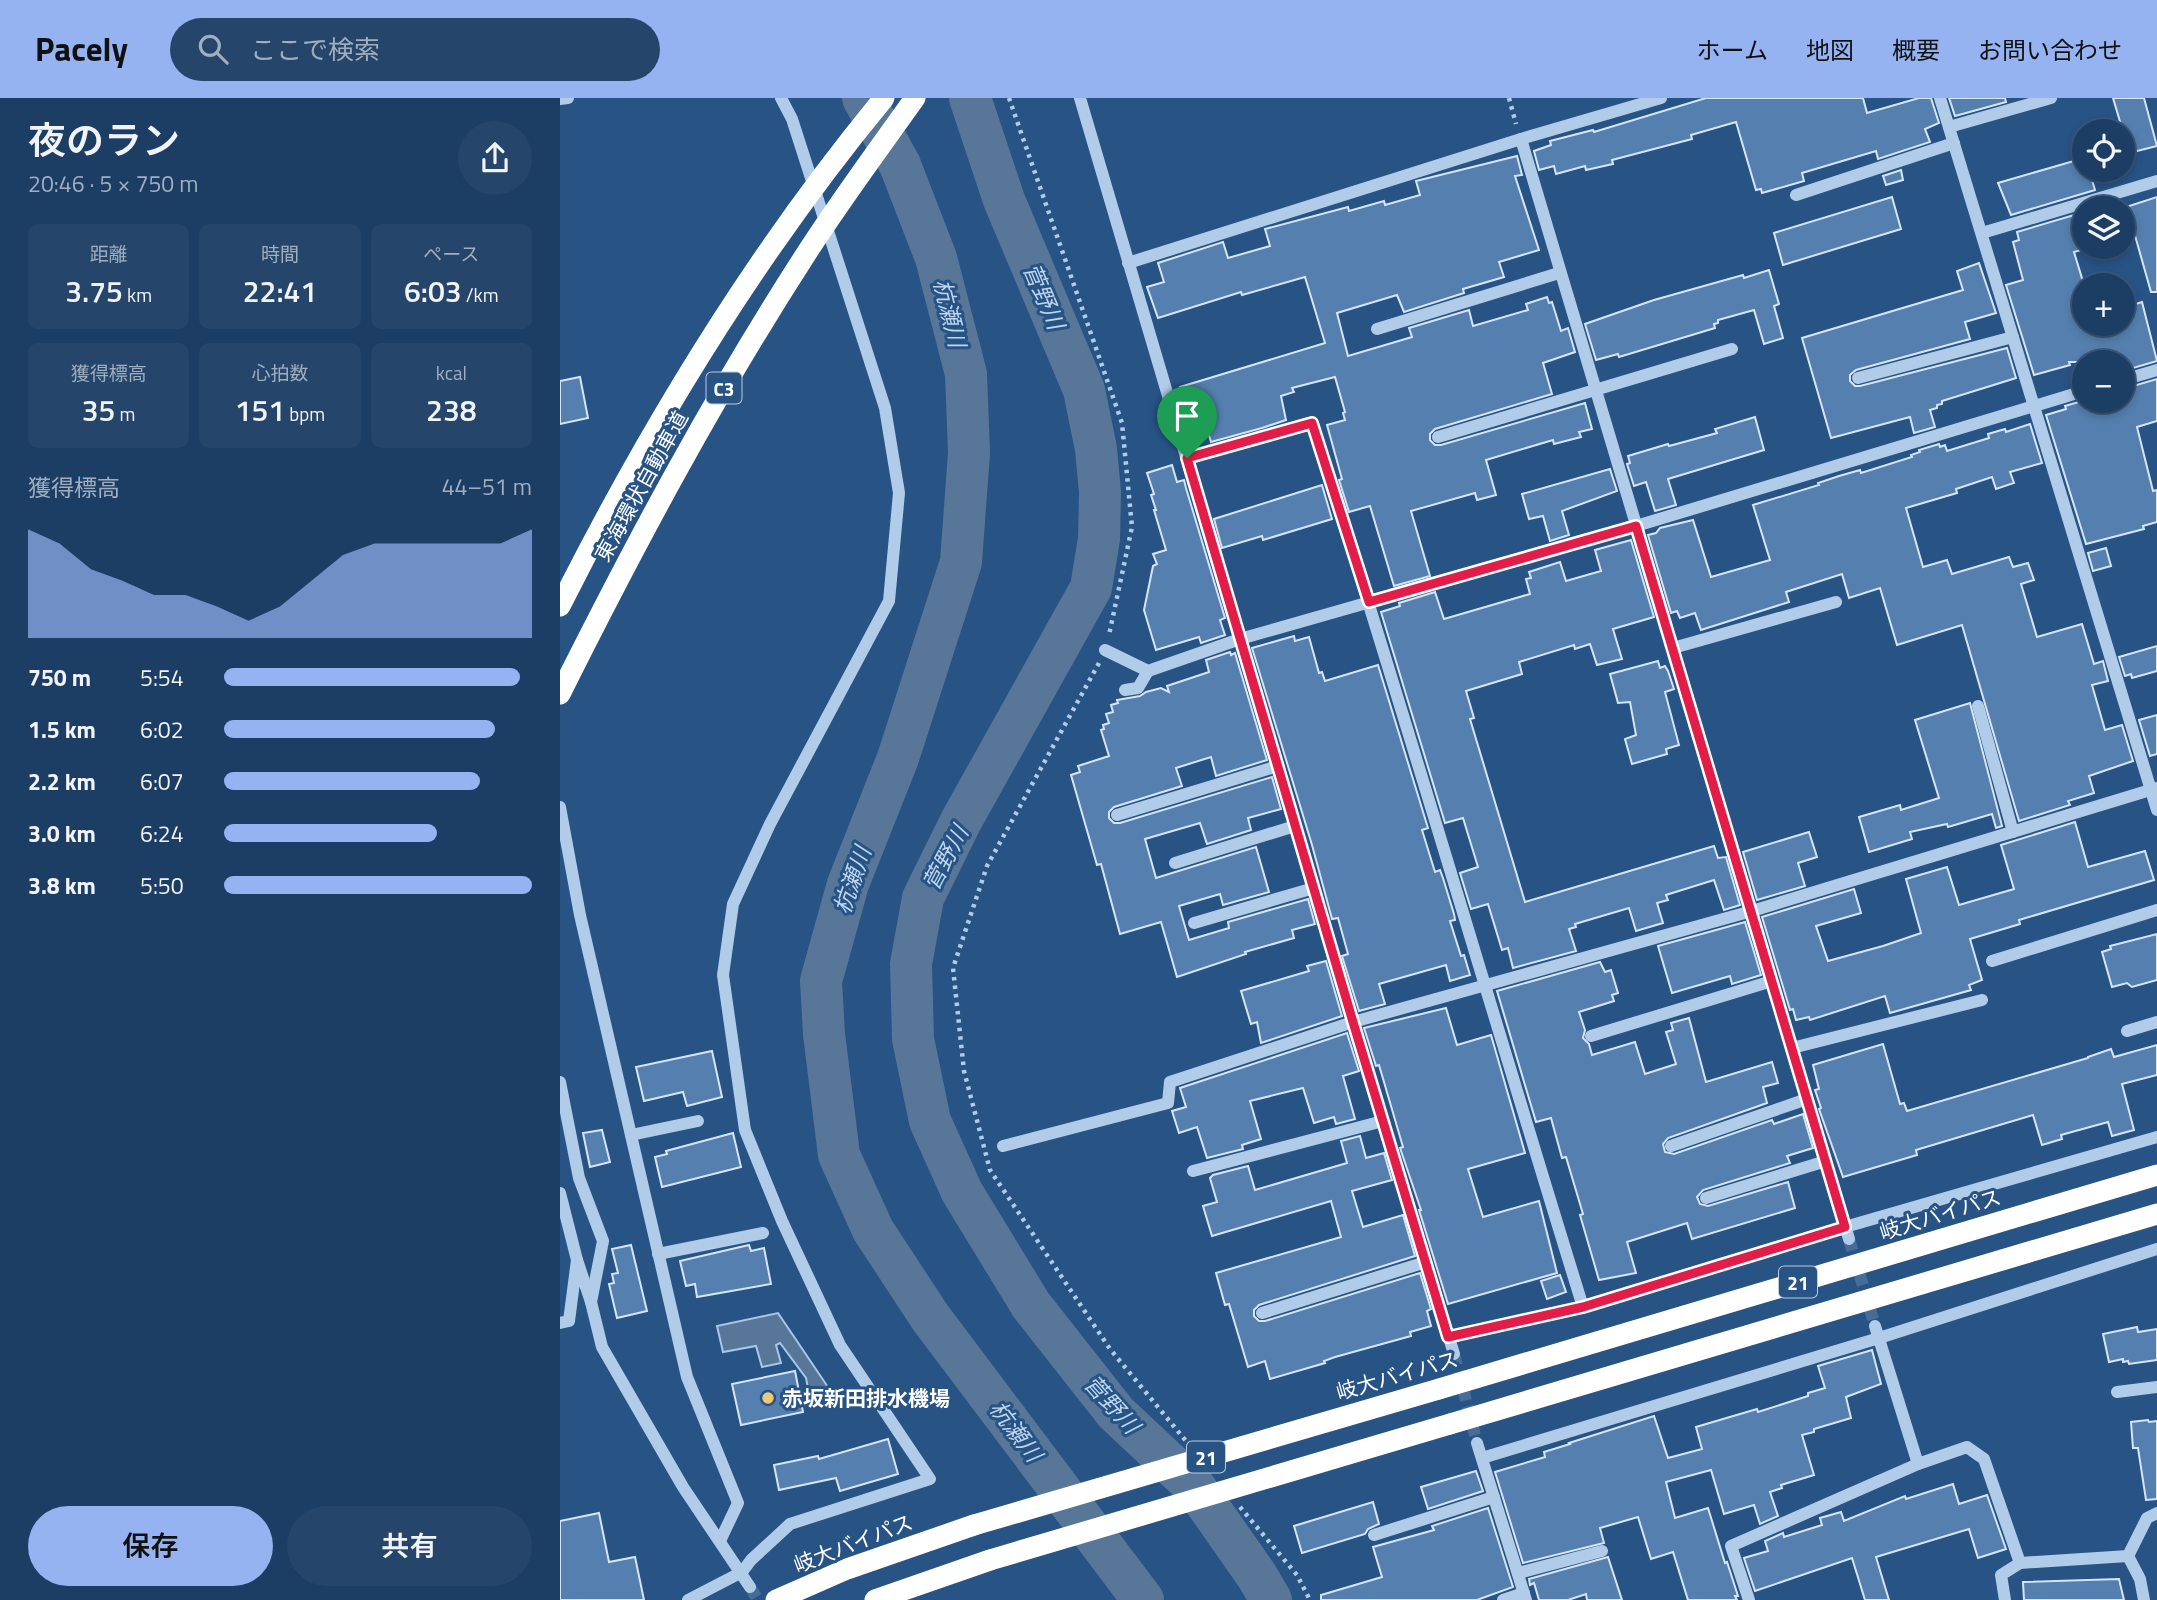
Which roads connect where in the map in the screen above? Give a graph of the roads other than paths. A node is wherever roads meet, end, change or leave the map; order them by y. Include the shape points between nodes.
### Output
1 (568, 98) edge
2 (781, 98) edge
3 (884, 98) edge
4 (915, 98) edge
5 (1080, 98) edge
6 (1661, 98) edge
7 (1940, 98) edge
8 (2051, 98) edge
9 (560, 99) edge
10 (1948, 127) junction
11 (1521, 139) junction
12 (1954, 143) junction
13 (2157, 181) edge
14 (1796, 195) dead end
15 (1982, 233) junction
16 (1128, 262) junction
17 (1559, 273) junction
18 (1377, 329) dead end
19 (2013, 337) junction
20 (1732, 349) dead end
21 (2157, 370) edge
22 (2135, 376) edge
23 (1858, 378) dead end
24 (1595, 390) junction
25 (2072, 395) edge
26 (2035, 406) junction
27 (1438, 437) dead end
28 (1187, 458) junction
29 (1636, 526) junction
30 (1369, 602) junction
31 (1836, 602) dead end
32 (560, 606) edge
33 (1240, 639) junction
34 (1673, 648) junction
35 (1105, 650) road end
36 (1148, 671) junction
37 (1125, 690) dead end
38 (560, 694) edge
39 (1978, 706) dead end
40 (1278, 766) junction
41 (2154, 789) edge
42 (560, 807) edge
43 (2157, 810) edge
44 (1117, 815) dead end
45 (1295, 826) junction
46 (2013, 832) junction
47 (1175, 863) dead end
48 (1314, 888) junction
49 (2157, 910) edge
50 (1752, 911) junction
51 (1194, 923) dead end
52 (1992, 961) dead end
53 (1772, 981) junction
54 (1483, 985) junction
55 (1983, 1000) dead end
56 (1353, 1022) junction
57 (2157, 1022) edge
58 (2127, 1031) dead end
59 (1591, 1036) dead end
60 (1792, 1048) junction
61 (560, 1082) edge
62 (1807, 1099) junction
63 (698, 1121) dead end
64 (1383, 1121) junction
65 (631, 1135) junction
66 (2157, 1137) edge
67 (1003, 1146) dead end
68 (1671, 1146) dead end
69 (1826, 1161) junction
70 (1193, 1171) dead end
71 (2157, 1175) edge
72 (560, 1193) edge
73 (1706, 1198) dead end
74 (2157, 1214) edge
75 (763, 1233) dead end
76 (1847, 1233) junction
77 (2157, 1249) edge
78 (659, 1254) junction
79 (577, 1260) junction
80 (1426, 1262) junction
81 (591, 1302) junction
82 (1583, 1307) junction
83 (1262, 1313) dead end
84 (560, 1323) edge
85 (1877, 1332) junction
86 (1448, 1337) junction
87 (1454, 1354) tunnel mouth
88 (2157, 1387) edge
89 (2117, 1392) dead end
90 (1477, 1443) tunnel mouth
91 (1482, 1458) junction
92 (1918, 1464) junction
93 (1494, 1497) junction
94 (2157, 1513) edge
95 (1374, 1535) dead end
96 (720, 1541) junction
97 (1602, 1551) dead end
98 (2128, 1556) junction
99 (2020, 1563) junction
100 (742, 1572) junction
101 (1518, 1573) junction
102 (750, 1587) tunnel mouth
103 (1525, 1597) edge
104 (688, 1600) edge
105 (776, 1600) edge
106 (875, 1600) edge
107 (1503, 1600) edge
108 (1749, 1600) edge
109 (2005, 1600) edge
110 (2144, 1600) edge

1 - 9 street
2 - 100 street via 792,119 886,408 899,493 889,601 770,824 733,904 723,975 746,1130 782,1221 840,1345 930,1479 790,1524
3 - 32 highway, 東海環状自動車道 / C3, bridge via 830,164 689,371
4 - 38 highway, 東海環状自動車道 / C3, bridge via 806,254 724,387 634,546
5 - 16 street
6 - 11 street
7 - 10 street
8 - 10 street
10 - 12 street
11 - 16 street
11 - 17 street
12 - 14 street
12 - 15 street
13 - 15 street
15 - 19 street
16 - 28 street
17 - 18 street
17 - 24 street
19 - 23 street
19 - 26 street
20 - 24 street
21 - 22 street
24 - 27 street
24 - 29 street
25 - 26 street
26 - 29 street
26 - 41 street
28 - 30 street via 1312,423
28 - 33 street
29 - 30 street
29 - 34 street
30 - 33 street
30 - 54 street
31 - 34 street
33 - 36 street
33 - 40 street
34 - 50 street
35 - 36 street
36 - 37 street via 1138,688
39 - 46 street
40 - 44 street
40 - 45 street
41 - 43 street
41 - 46 street
42 - 65 street
45 - 47 street
45 - 48 street
46 - 50 street
48 - 51 street
48 - 56 street
49 - 52 street
50 - 53 street
50 - 54 street
53 - 59 street
53 - 60 street
54 - 56 street
54 - 82 street
55 - 60 street
56 - 64 street
56 - 67 street via 1170,1082 1168,1103
57 - 58 street
60 - 62 street
61 - 81 street via 579,1178 603,1241
62 - 68 street
62 - 69 street
63 - 65 street
64 - 70 street
64 - 80 street
65 - 78 street
66 - 76 street
69 - 73 street
69 - 76 street
71 - 105 highway, 岐大バイパス / 21, bridge via 974,1525 847,1569
72 - 79 street
74 - 106 highway, 21, bridge via 990,1560
75 - 78 street
76 - 82 street
77 - 85 street
78 - 96 street via 687,1377 738,1503
79 - 81 street
79 - 84 street via 569,1321
80 - 83 street
80 - 86 street
81 - 96 street via 602,1347
82 - 86 street
85 - 91 street
85 - 92 street
86 - 87 street
88 - 89 street
90 - 91 street
91 - 93 street
92 - 99 street via 1967,1447 1984,1459
92 - 108 street via 1731,1546
93 - 95 street
93 - 101 street
94 - 98 street via 2147,1518
96 - 100 street
97 - 101 street
98 - 99 street
98 - 110 street
99 - 109 street via 2001,1575
100 - 102 street
100 - 104 street
101 - 103 street
103 - 107 street

